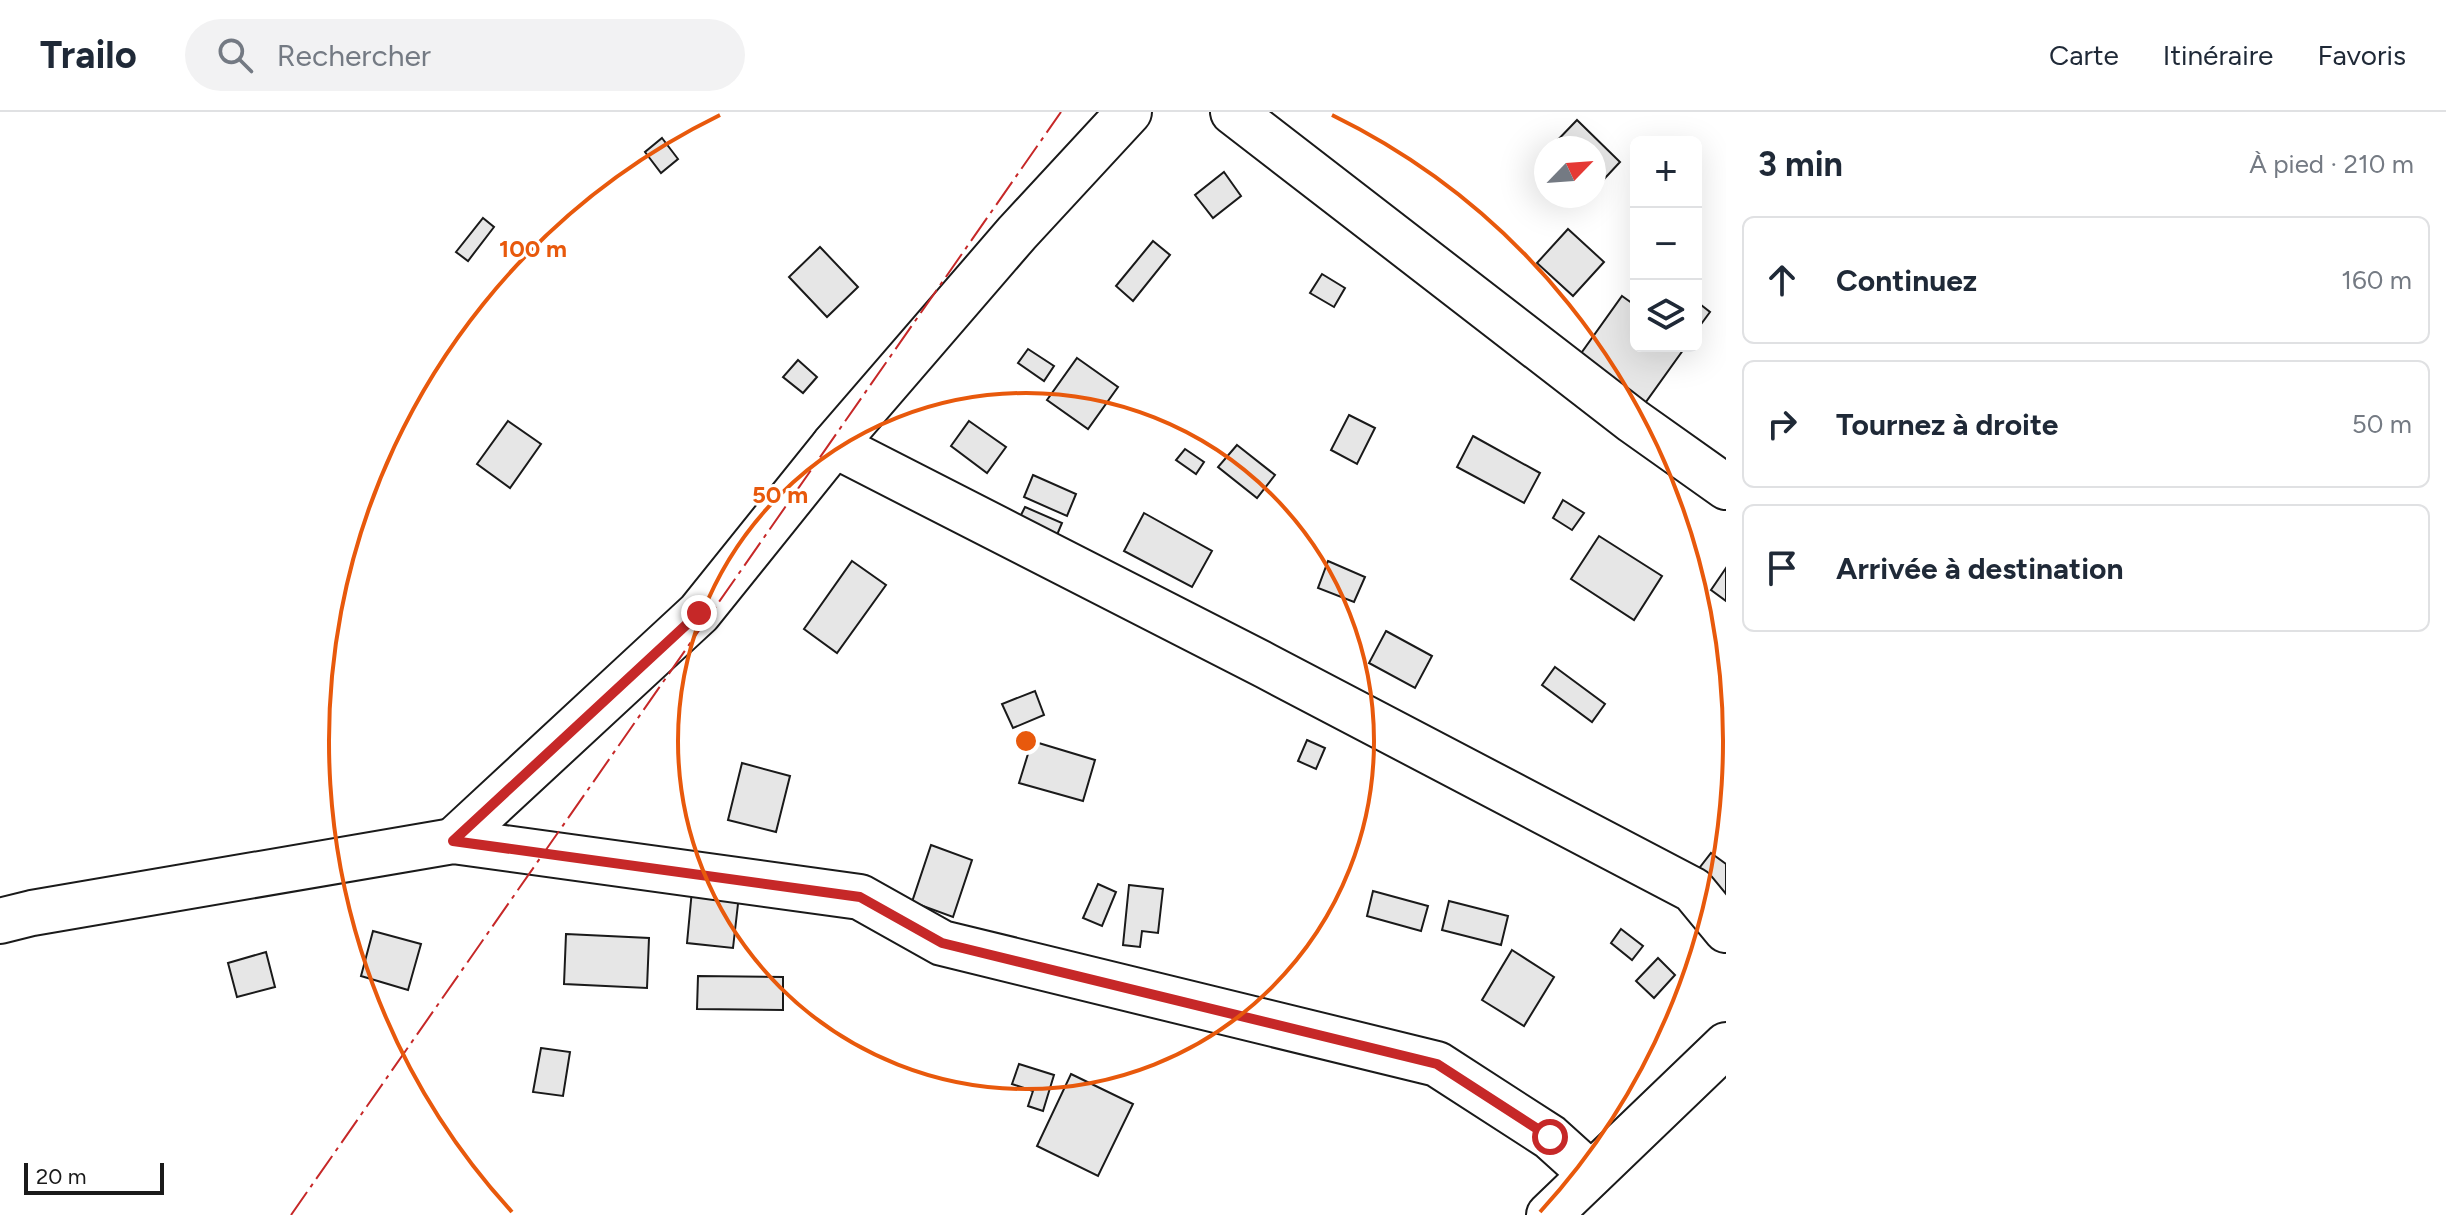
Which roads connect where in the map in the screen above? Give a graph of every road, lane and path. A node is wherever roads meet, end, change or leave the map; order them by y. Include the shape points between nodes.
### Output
1 (1129, 112) edge
2 (1233, 112) edge
3 (834, 445) junction
4 (1726, 487) edge
5 (453, 841) junction
6 (0, 921) edge
7 (1726, 930) edge
8 (1726, 1045) edge
9 (1591, 1174) junction
10 (1549, 1215) edge

1 - 3 street
2 - 4 street
3 - 5 street via 699,613
3 - 7 street via 1693,890
5 - 6 street
5 - 9 street via 860,897 942,943 1437,1064 1550,1137
8 - 9 street
9 - 10 street

